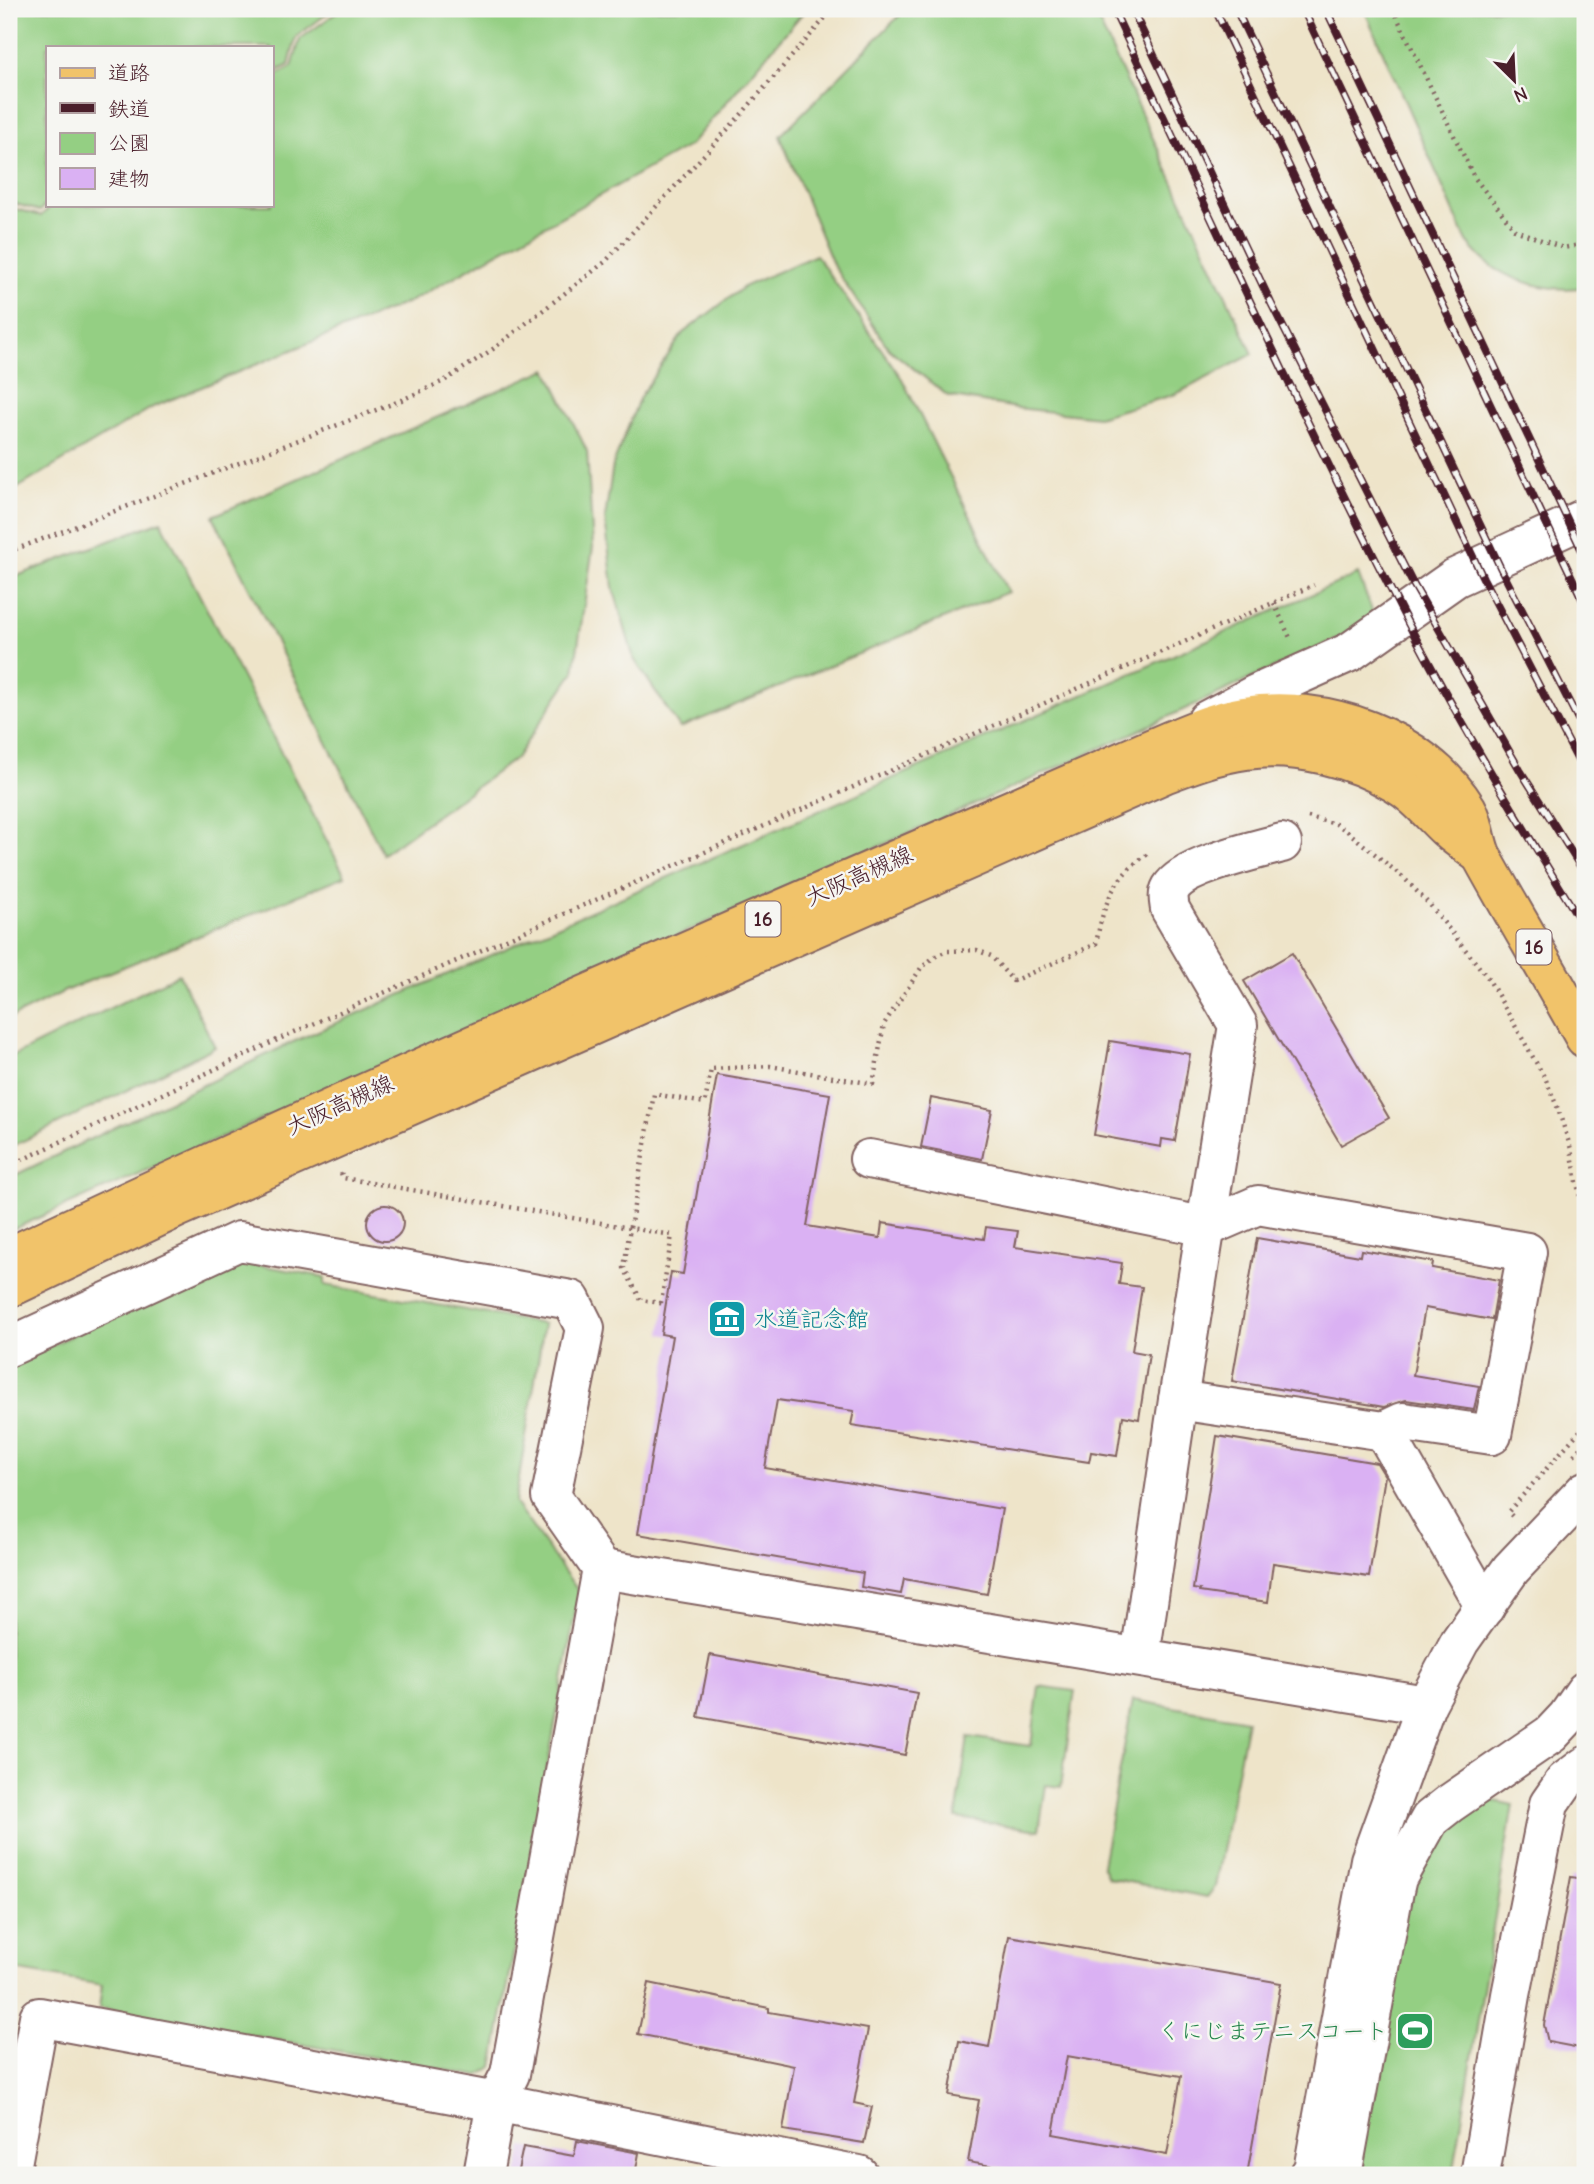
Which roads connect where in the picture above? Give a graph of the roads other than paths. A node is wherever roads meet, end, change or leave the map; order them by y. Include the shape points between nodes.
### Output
1 (1585, 518) edge
2 (1168, 741) junction
3 (1291, 830) road end
4 (1481, 855) junction
5 (1585, 1038) edge
6 (869, 1159) dead end
7 (1207, 1227) junction
8 (9, 1257) edge
9 (9, 1288) edge
10 (9, 1347) edge
11 (1178, 1400) junction
12 (1384, 1431) junction
13 (1585, 1491) edge
14 (602, 1569) junction
15 (1485, 1608) junction
16 (1140, 1657) junction
17 (1585, 1691) edge
18 (1426, 1705) junction
19 (1585, 1766) edge
20 (24, 2014) edge
21 (496, 2102) junction
22 (10, 2175) edge
23 (483, 2175) edge
24 (859, 2175) edge
25 (1310, 2175) edge
26 (1342, 2175) edge
27 (1480, 2175) edge

1 - 2 street via 1455,578 1350,652 1256,694
2 - 4 main road, 大阪高槻線 / 16 via 1242,716 1277,713 1323,718 1374,733 1414,754 1447,782 1468,810
2 - 8 main road, 大阪高槻線 / 16 via 176,1178
3 - 7 street via 1181,878 1168,898 1170,909 1238,1025
4 - 5 main road, 大阪高槻線 / 16
4 - 9 main road, 大阪高槻線 / 16 via 1396,783 1358,765 1274,748 1204,759 177,1208
6 - 7 street
7 - 11 street
7 - 12 street via 1258,1205 1527,1252 1492,1435 1403,1422
10 - 14 street via 239,1241 570,1300 585,1328 551,1496
11 - 12 street
11 - 16 street
12 - 15 street
13 - 15 street via 1511,1569
14 - 16 street
14 - 21 street via 510,2074
15 - 18 street via 1460,1641
16 - 18 street
17 - 26 street via 1551,1734 1430,1819 1401,1870
18 - 25 street via 1370,1860
19 - 27 street via 1565,1781 1549,1804
20 - 21 street
20 - 22 street
21 - 23 street
21 - 24 street

